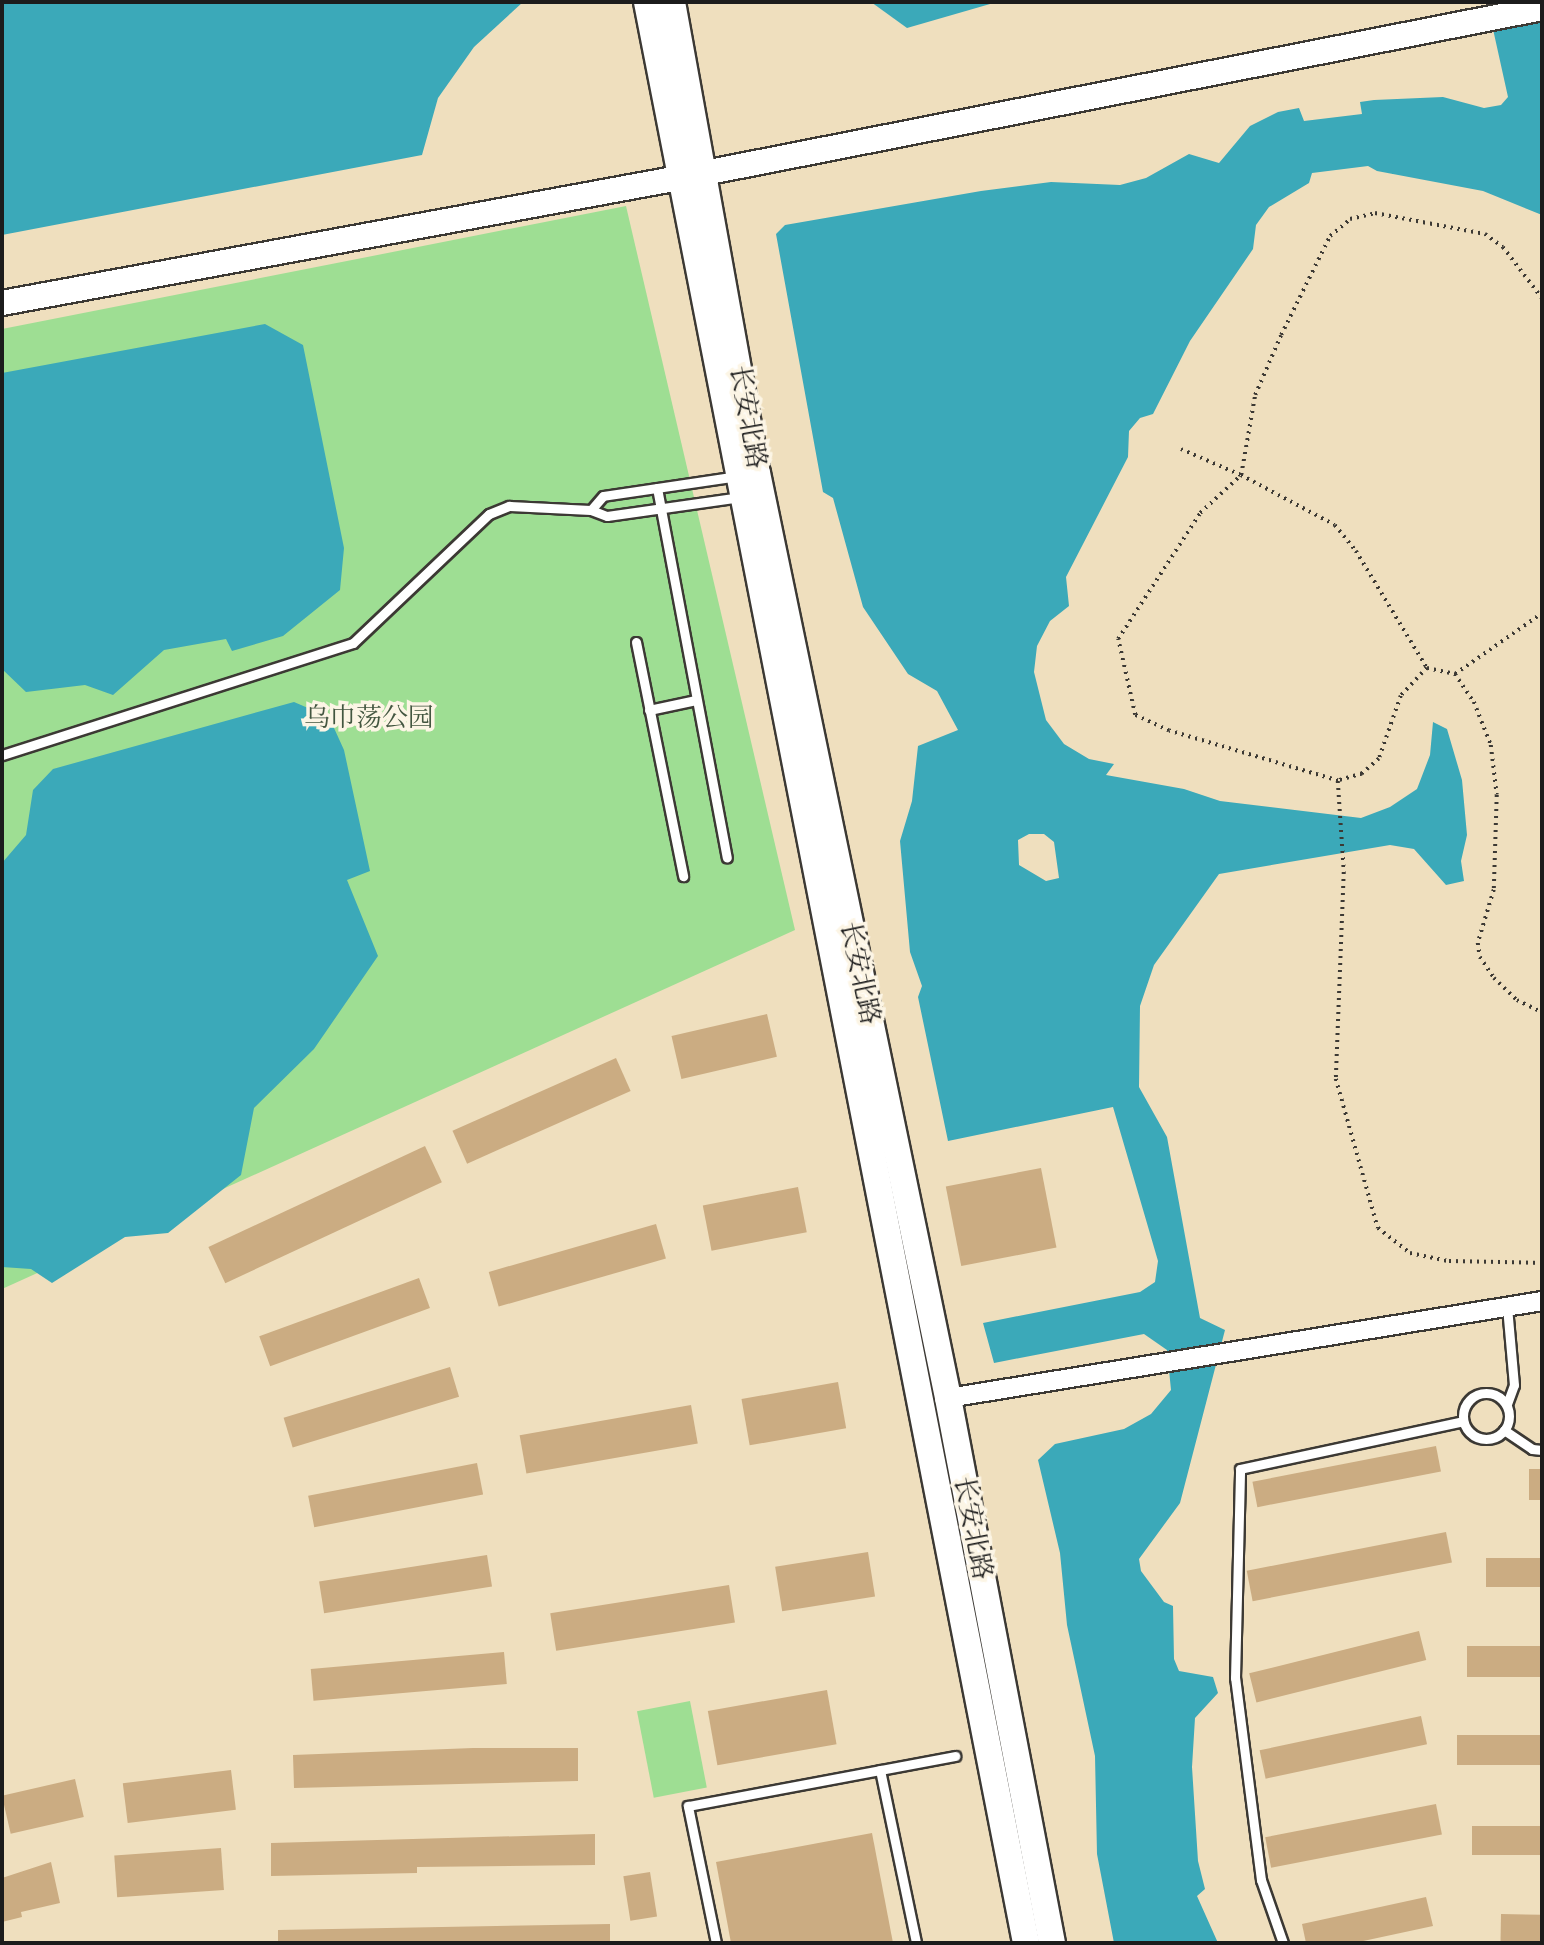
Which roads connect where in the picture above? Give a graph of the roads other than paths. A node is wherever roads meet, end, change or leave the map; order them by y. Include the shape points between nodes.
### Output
1 (647, 2) edge
2 (672, 2) edge
3 (1542, 8) edge
4 (692, 175) junction
5 (2, 303) edge
6 (749, 485) junction
7 (657, 488) junction
8 (660, 509) junction
9 (591, 510) junction
10 (636, 642) dead end
11 (696, 700) junction
12 (649, 710) junction
13 (2, 755) edge
14 (727, 857) dead end
15 (683, 876) dead end
16 (1542, 1301) edge
17 (1507, 1306) junction
18 (948, 1398) junction
19 (1507, 1404) junction
20 (1463, 1422) junction
21 (1504, 1430) junction
22 (1542, 1450) edge
23 (955, 1756) dead end
24 (880, 1770) junction
25 (716, 1943) edge
26 (916, 1943) edge
27 (1026, 1943) edge
28 (1052, 1943) edge
29 (1283, 1943) edge

1 - 4 main road, 长安北路
2 - 4 main road, 长安北路
3 - 4 main road
4 - 5 main road
4 - 6 main road, 长安北路
6 - 7 lane
6 - 8 lane
6 - 18 main road, 长安北路
6 - 27 main road, 长安北路
7 - 8 lane
7 - 9 lane via 603,496
8 - 9 lane via 607,516
8 - 11 lane
9 - 13 lane via 509,506 489,514 353,643
10 - 12 lane
11 - 12 lane
11 - 14 lane
12 - 15 lane
16 - 17 street
17 - 18 street
17 - 19 lane via 1514,1385
18 - 28 main road, 长安北路
19 - 20 lane via 1492,1393 1473,1396 1466,1403
19 - 21 lane via 1510,1413
20 - 21 lane via 1481,1438
20 - 29 lane via 1240,1469 1235,1678 1261,1880
21 - 22 lane via 1532,1449
23 - 24 lane
24 - 25 lane via 688,1806
24 - 26 lane

